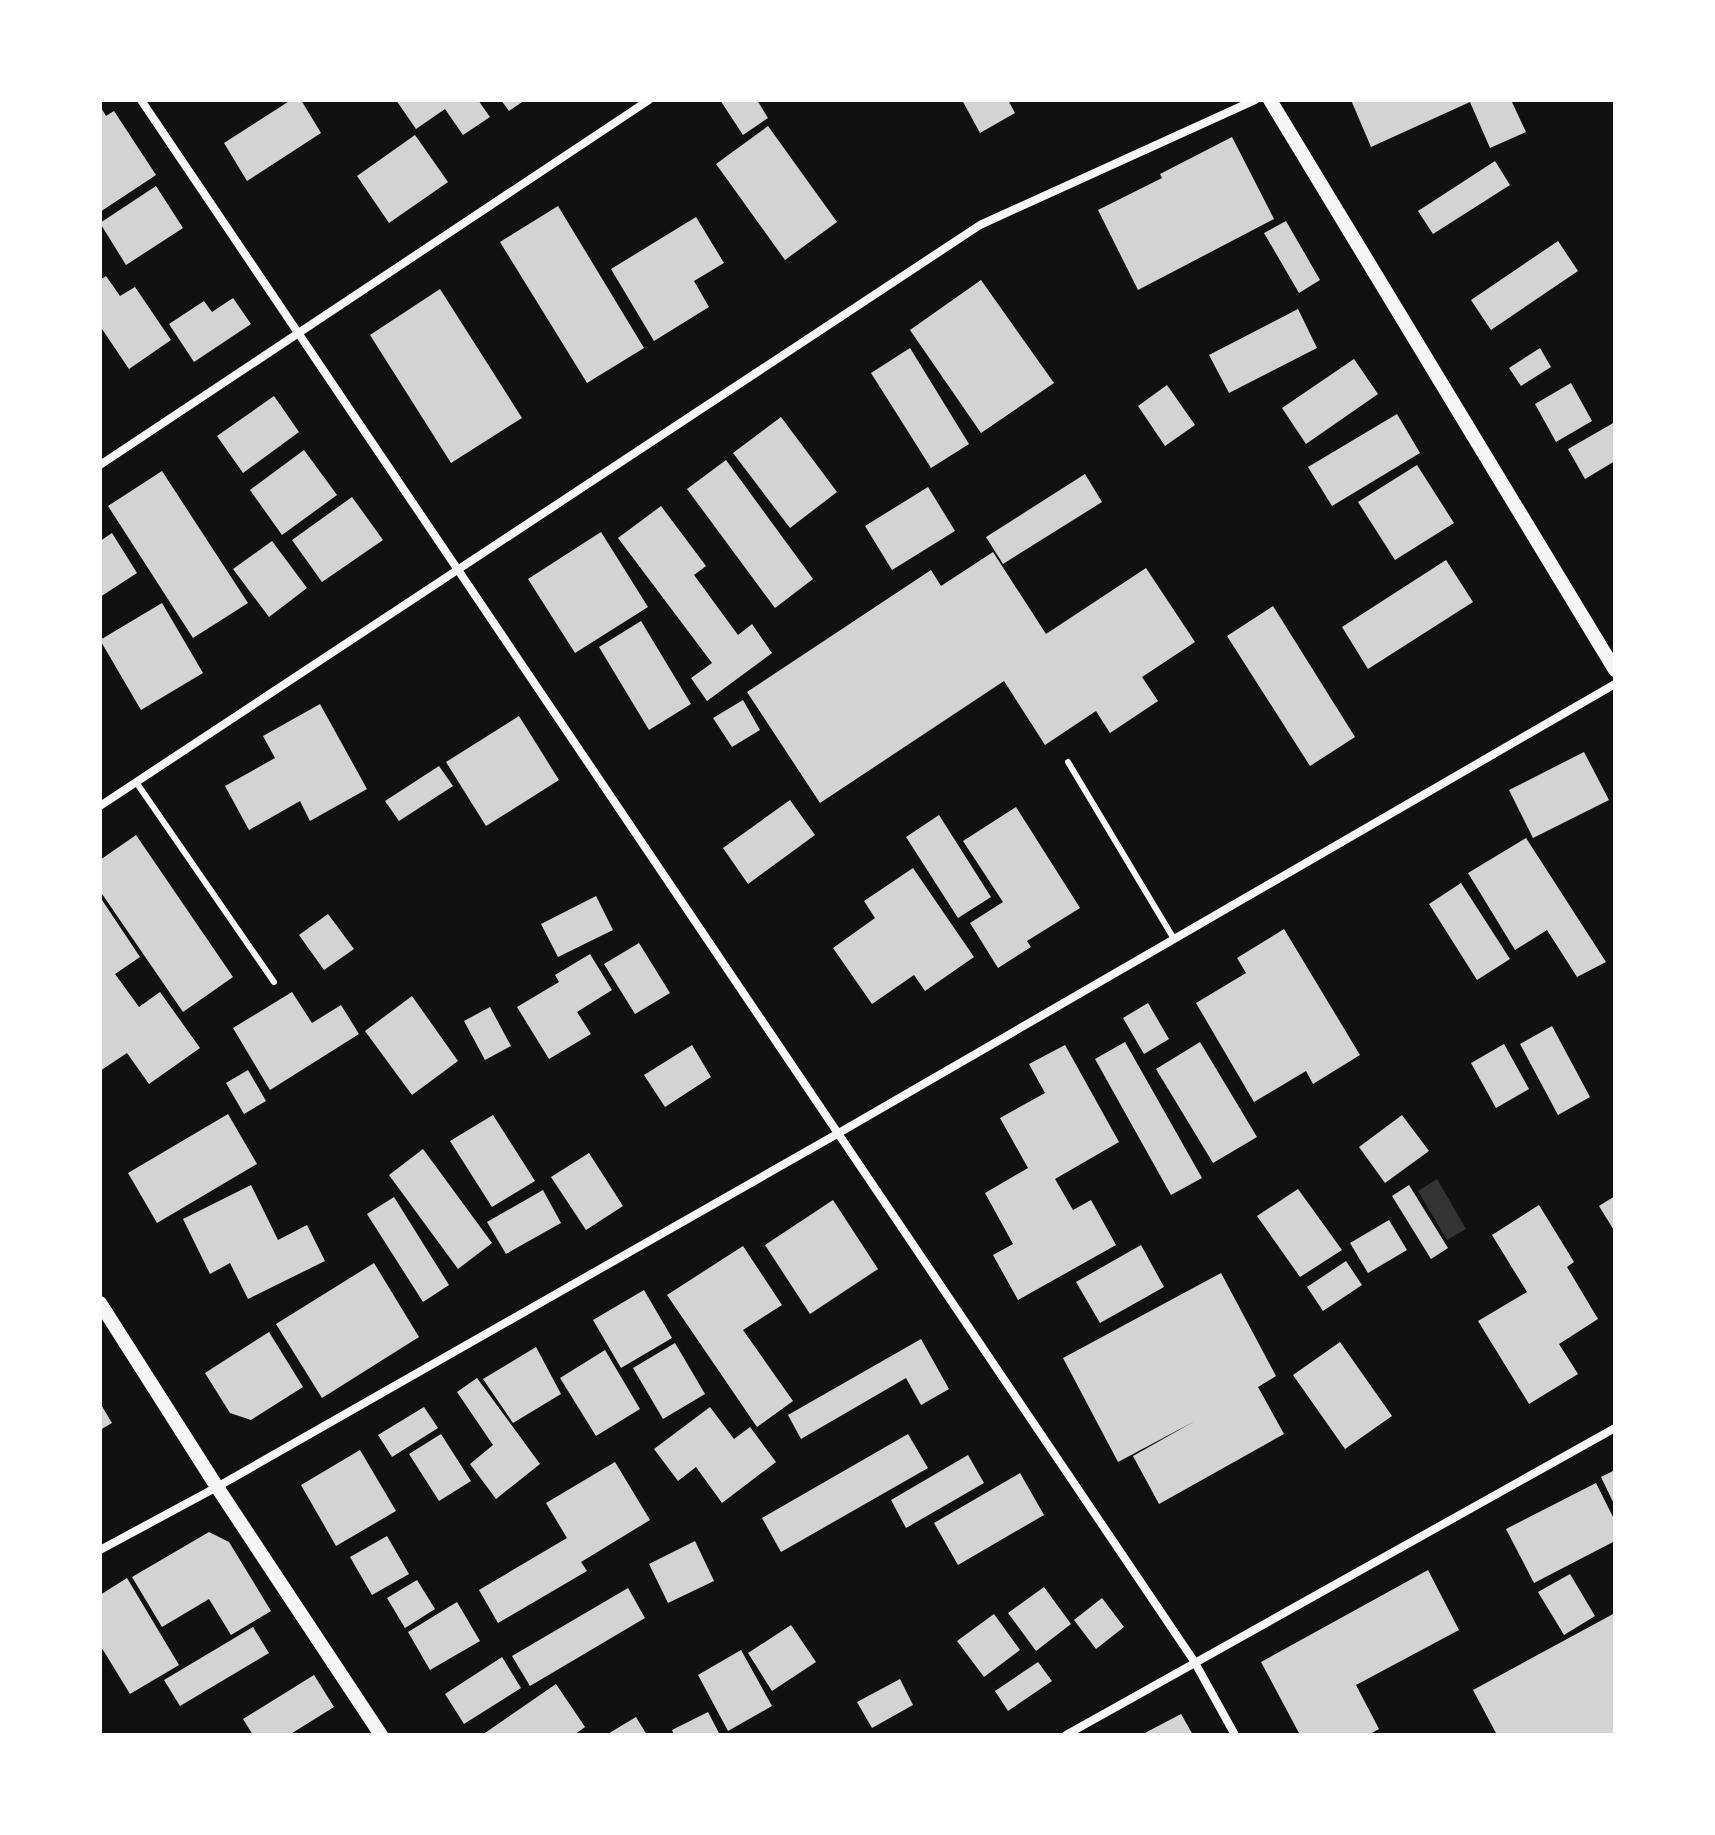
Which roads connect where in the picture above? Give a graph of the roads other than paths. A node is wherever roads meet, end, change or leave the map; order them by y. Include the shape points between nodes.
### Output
1 (141, 100) edge
2 (649, 100) edge
3 (1255, 100) edge
4 (1270, 100) edge
5 (298, 333) junction
6 (100, 465) edge
7 (457, 569) junction
8 (1615, 670) edge
9 (1615, 684) edge
10 (1068, 762) dead end
11 (136, 782) junction
12 (100, 806) edge
13 (1174, 939) junction
14 (274, 982) dead end
15 (837, 1134) junction
16 (100, 1303) edge
17 (1615, 1428) edge
18 (217, 1487) junction
19 (100, 1550) edge
20 (1194, 1661) junction
21 (381, 1735) edge
22 (1066, 1735) edge
23 (1235, 1735) edge

1 - 5 street
2 - 5 street
3 - 7 street via 980,225
4 - 8 street
5 - 6 street
5 - 7 street
7 - 11 street
7 - 15 street
9 - 13 street
10 - 13 lane
11 - 12 street
11 - 14 lane
13 - 15 street
15 - 18 street
15 - 20 street
16 - 18 street
17 - 20 street
18 - 19 street
18 - 21 street
20 - 22 street
20 - 23 street

